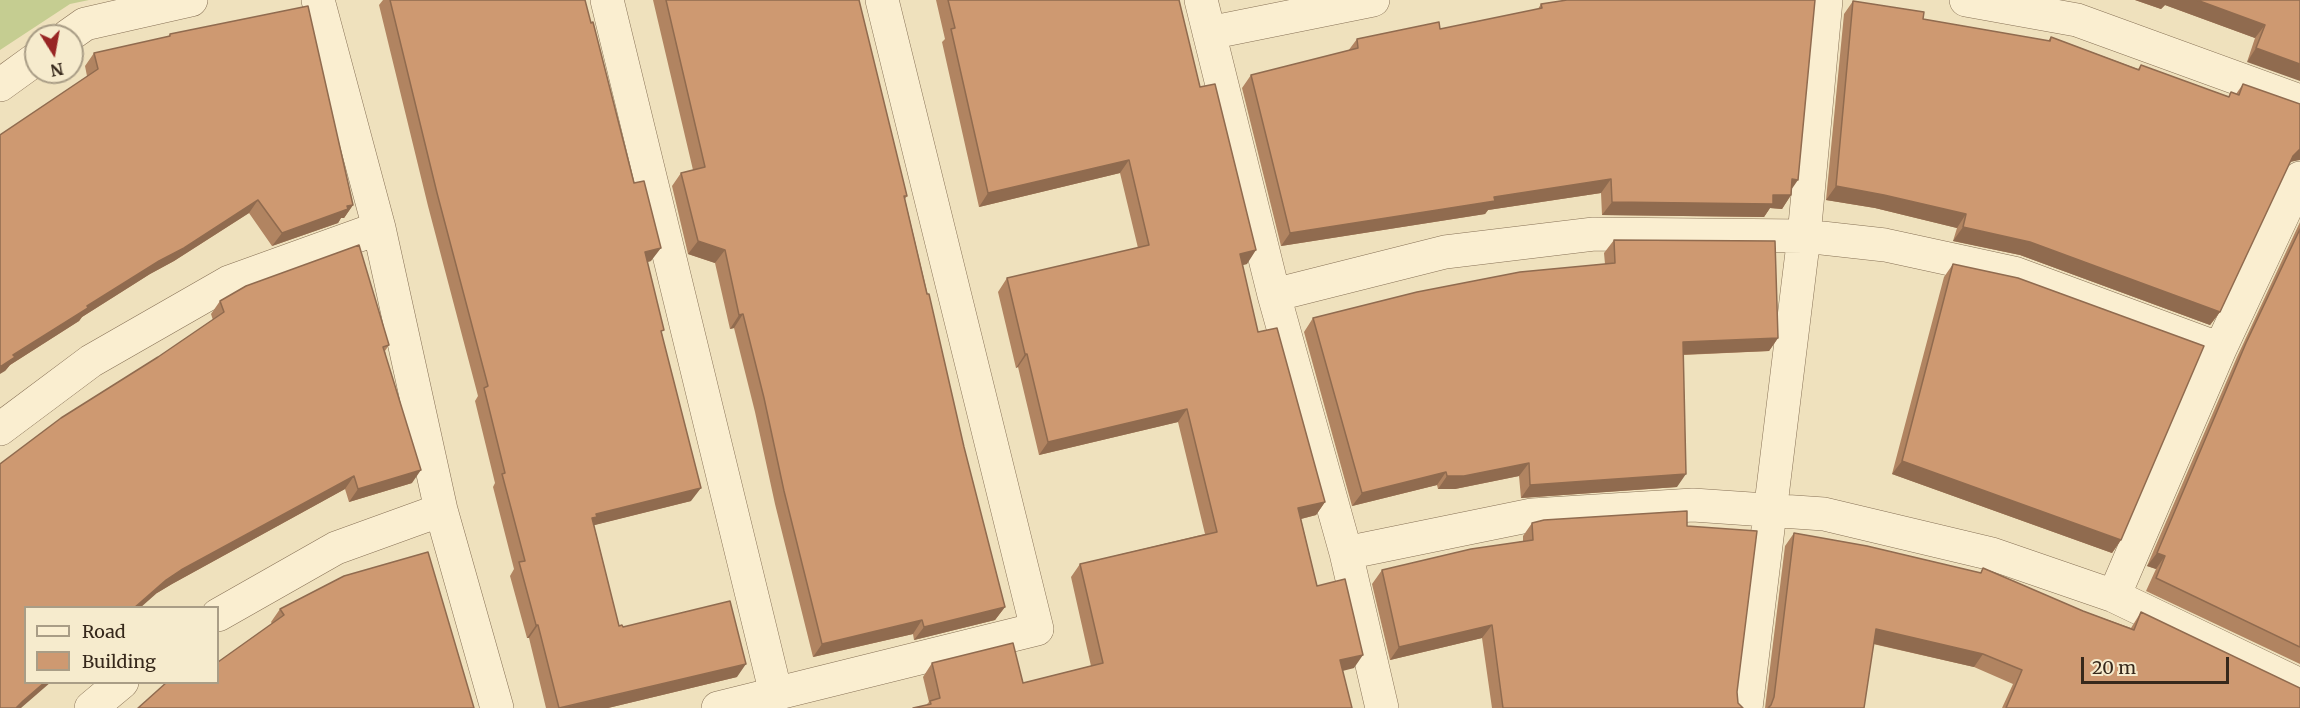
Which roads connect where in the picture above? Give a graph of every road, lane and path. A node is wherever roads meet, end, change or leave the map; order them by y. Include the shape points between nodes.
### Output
1 (192, 0) edge
2 (318, 0) edge
3 (607, 0) edge
4 (882, 0) edge
5 (1201, 0) edge
6 (1373, 0) edge
7 (1826, 0) edge
8 (1966, 0) edge
9 (84, 25) edge
10 (1209, 33) junction
11 (24, 68) edge
12 (0, 85) edge
13 (2300, 101) edge
14 (2300, 178) edge
15 (379, 228) junction
16 (1804, 236) junction
17 (1274, 295) junction
18 (2220, 349) junction
19 (0, 429) edge
20 (441, 510) junction
21 (1770, 510) junction
22 (1346, 553) junction
23 (2114, 596) junction
24 (219, 614) edge
25 (120, 684) edge
26 (2300, 685) edge
27 (776, 694) junction
28 (91, 708) edge
29 (497, 708) edge
30 (718, 708) edge
31 (1382, 708) edge
32 (1746, 708) edge

1 - 9 street
2 - 15 street
3 - 27 street
4 - 27 street via 1037,629
5 - 10 street
6 - 10 street
7 - 16 street
8 - 13 street via 2077,20
10 - 17 street
11 - 12 street
14 - 18 street
15 - 19 street via 229,282 90,361
15 - 20 street
16 - 17 street via 1594,234 1445,252
16 - 18 street via 1885,245 2014,273
16 - 21 street
17 - 22 street
18 - 23 street
20 - 24 street via 336,548
20 - 29 street
21 - 22 street via 1693,505 1532,515
21 - 23 street via 1824,513 1992,554
21 - 32 street
22 - 31 street
23 - 26 street
25 - 28 street
27 - 30 street

